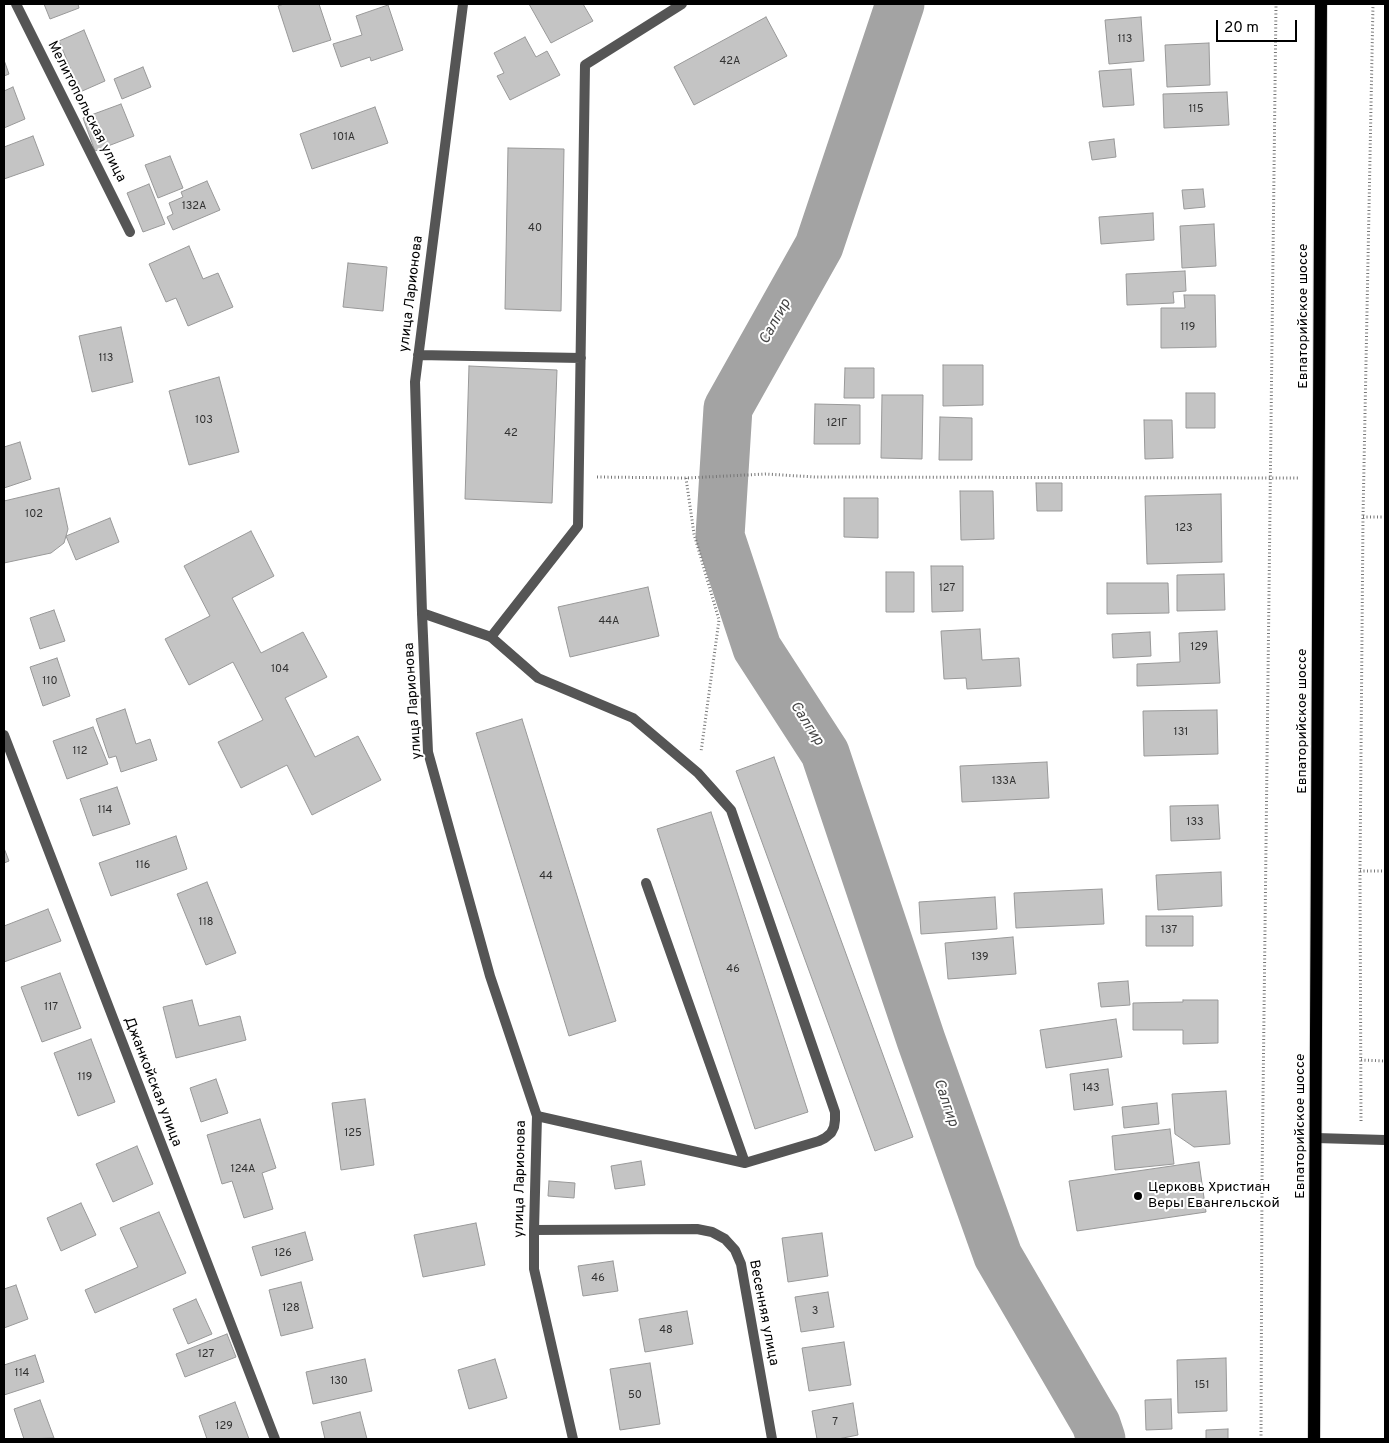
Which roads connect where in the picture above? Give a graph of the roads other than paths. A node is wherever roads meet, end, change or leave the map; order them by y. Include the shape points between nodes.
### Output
1 (16, 4) edge
2 (463, 4) edge
3 (682, 4) edge
4 (1321, 4) edge
5 (130, 232) dead end
6 (418, 355) junction
7 (581, 358) junction
8 (422, 613) junction
9 (491, 636) junction
10 (4, 735) edge
11 (646, 883) dead end
12 (537, 1116) junction
13 (1316, 1138) junction
14 (1385, 1140) edge
15 (745, 1163) junction
16 (534, 1230) junction
17 (275, 1439) edge
18 (573, 1439) edge
19 (772, 1439) edge
20 (1314, 1439) edge

1 - 5 street, Мелитопольская улица
2 - 6 street, улица Ларионова
3 - 7 street via 585,65
4 - 13 main road, Евпаторийское шоссе
6 - 7 street
6 - 8 street, улица Ларионова via 415,382
7 - 9 street via 578,526
8 - 9 street
8 - 12 street, улица Ларионова via 428,752 490,976
9 - 15 street via 538,678 634,718 698,773 731,810 835,1112 834,1127 825,1138
10 - 17 street, Джанкойская улица
11 - 15 street
12 - 15 street
12 - 16 street, улица Ларионова
13 - 14 street
13 - 20 main road, Евпаторийское шоссе
16 - 18 street, улица Ларионова via 534,1269
16 - 19 street, Весенняя улица via 697,1229 725,1239 742,1264

